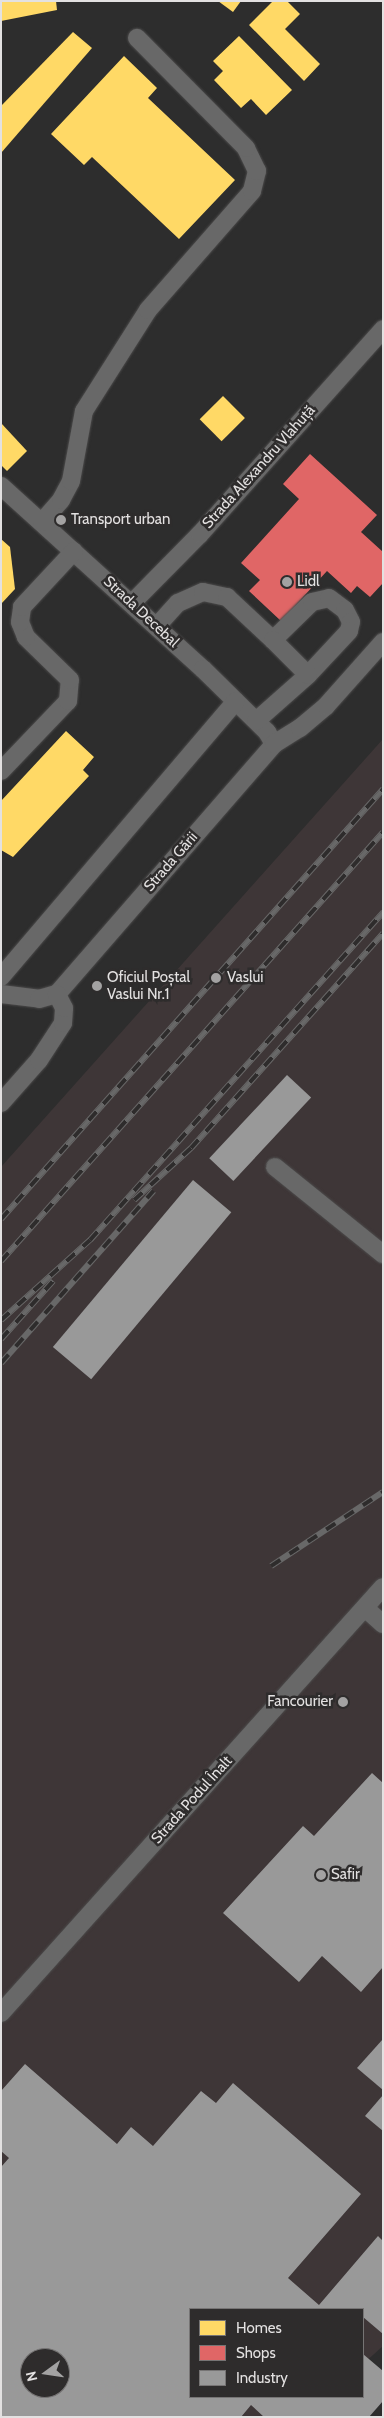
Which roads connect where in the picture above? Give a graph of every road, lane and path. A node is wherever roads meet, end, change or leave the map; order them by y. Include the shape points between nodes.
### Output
1 (137, 38) dead end
2 (383, 329) edge
3 (1, 486) edge
4 (42, 522) junction
5 (74, 551) junction
6 (132, 603) junction
7 (157, 626) junction
8 (273, 640) junction
9 (383, 642) edge
10 (308, 675) junction
11 (236, 701) junction
12 (256, 721) junction
13 (274, 744) junction
14 (1, 771) edge
15 (1, 977) edge
16 (1, 994) edge
17 (57, 994) junction
18 (1, 1103) edge
19 (275, 1168) dead end
20 (383, 1254) edge
21 (383, 1587) edge
22 (365, 1608) junction
23 (383, 1624) edge
24 (1, 2013) edge

1 - 4 street via 246,148 256,172 252,191 148,310 84,411 71,481 61,500
2 - 6 street, Strada Alexandru Vlahuță via 200,534
3 - 4 street, Strada Decebal
4 - 5 street, Strada Decebal
5 - 6 street, Strada Decebal
5 - 14 street via 22,608 20,622 26,637 70,680 68,701
6 - 7 street, Strada Decebal
7 - 8 street via 178,603 192,595 213,592 227,597
7 - 11 street, Strada Decebal
8 - 10 street
8 - 10 street via 312,602 329,598 345,610 351,622 349,631
9 - 13 street, Strada Gării via 326,706
10 - 12 street
11 - 12 street, Strada Decebal
11 - 15 street
12 - 13 street, Strada Decebal
13 - 17 street, Strada Gării
16 - 17 street via 39,999
17 - 18 street via 64,1008 63,1023 39,1060
19 - 20 street
21 - 22 street, Strada Podul Înalt
22 - 23 street
22 - 24 street, Strada Podul Înalt

